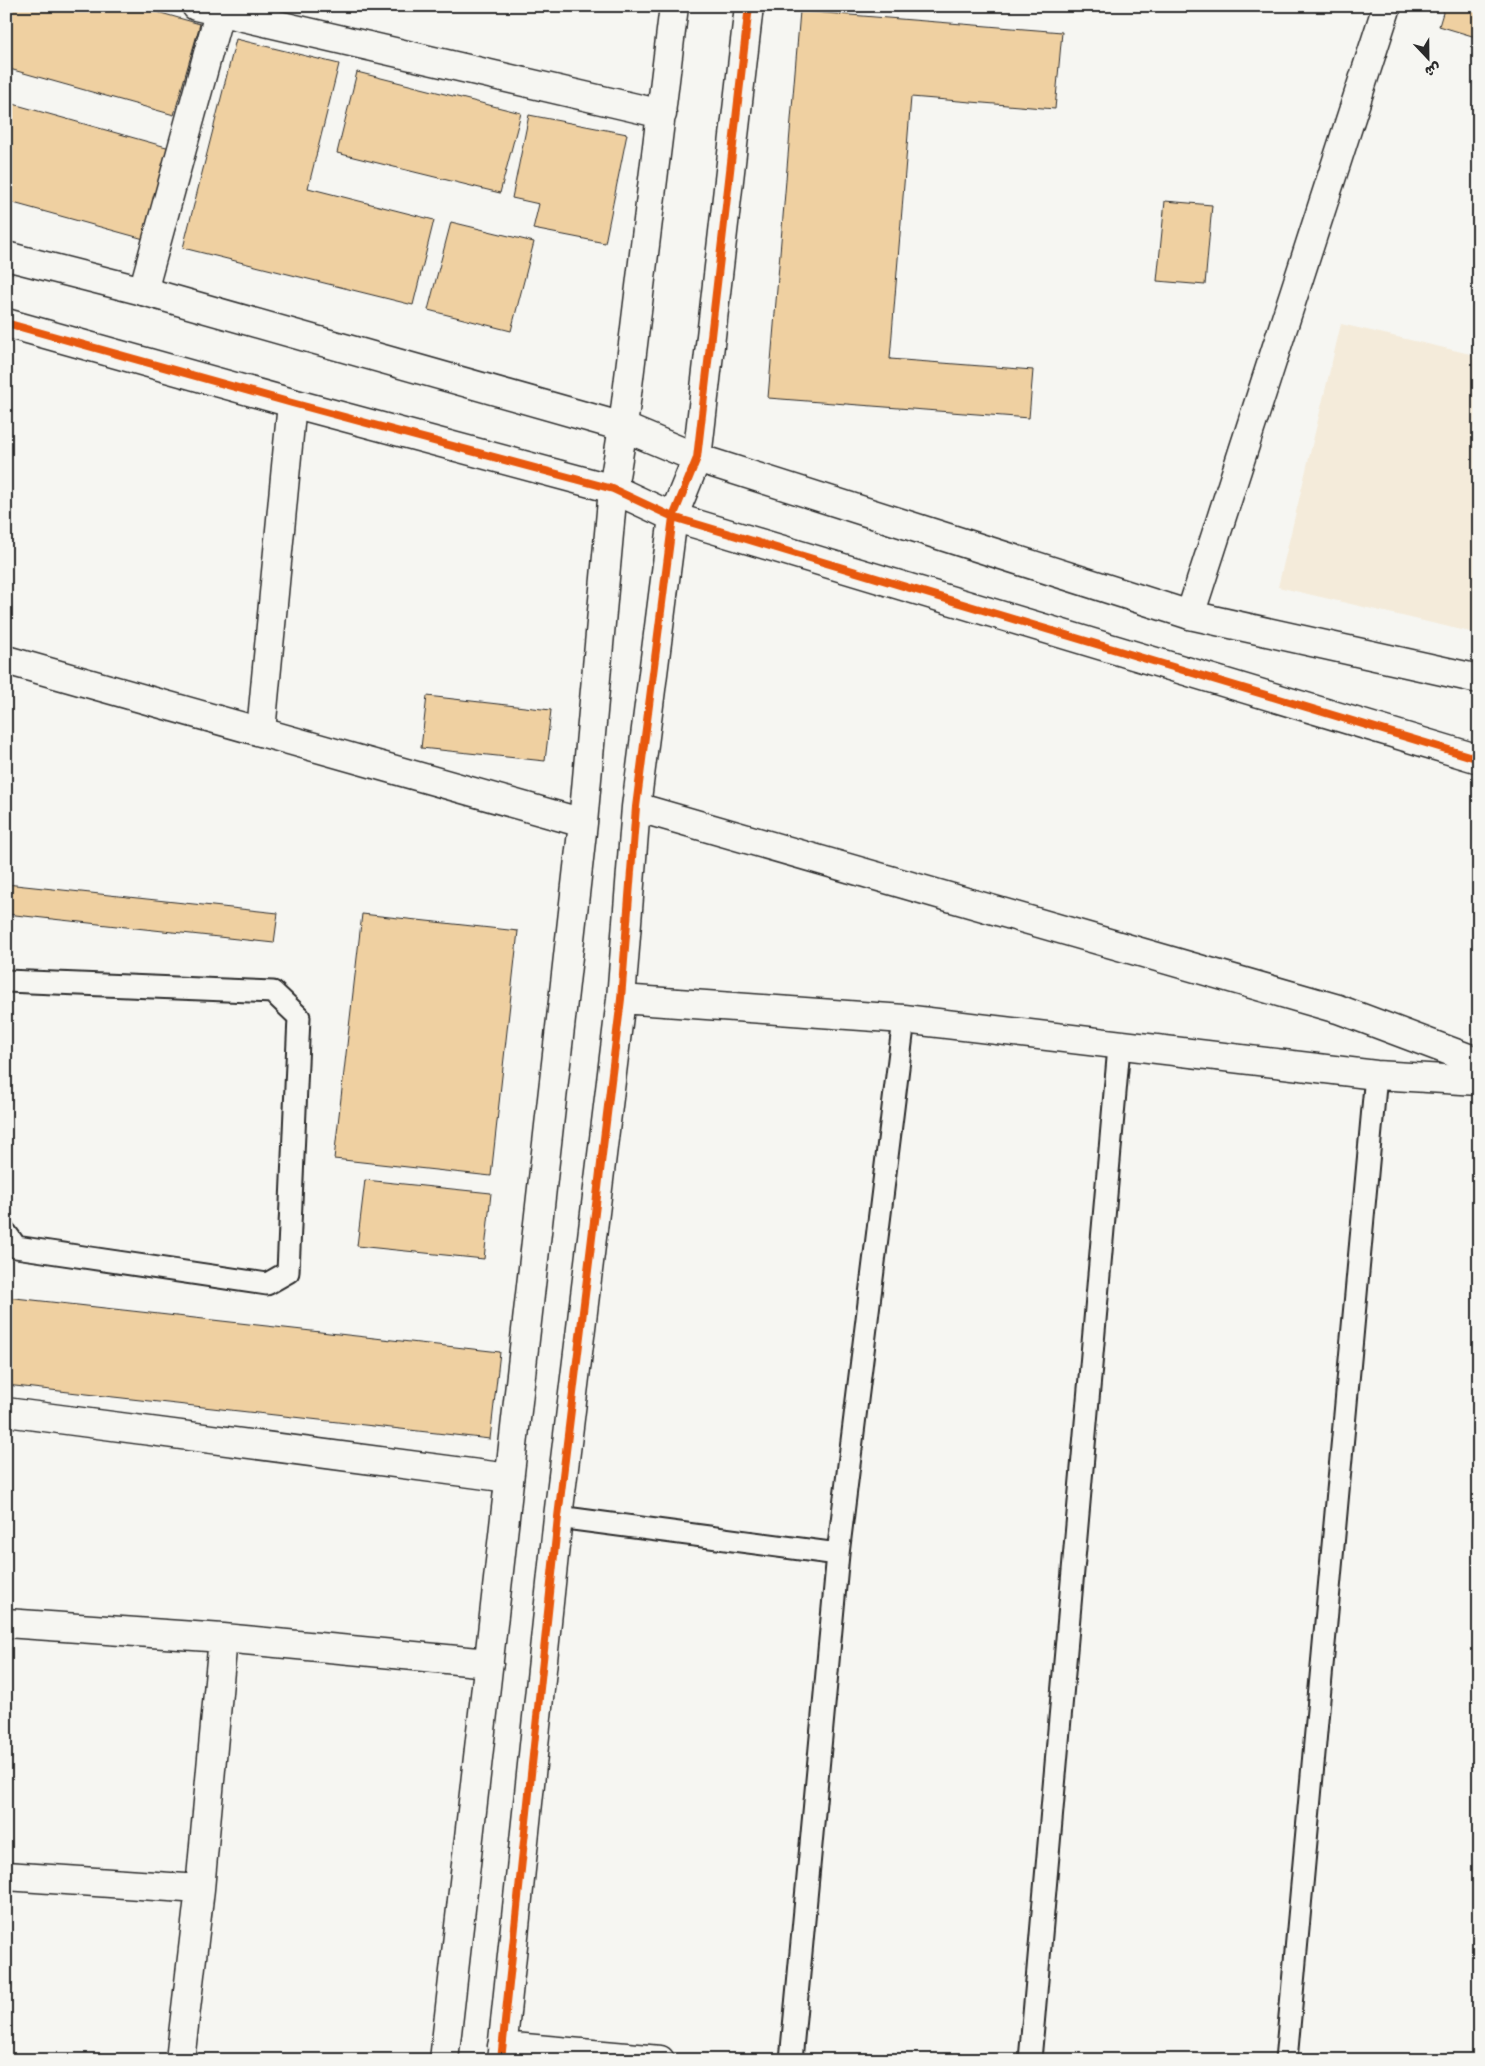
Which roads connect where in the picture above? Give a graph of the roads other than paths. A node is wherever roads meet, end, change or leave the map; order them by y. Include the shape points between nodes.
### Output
1 (674, 6) edge
2 (749, 6) edge
3 (1387, 6) edge
4 (212, 8) edge
5 (662, 114) junction
6 (6, 256) edge
7 (143, 291) junction
8 (6, 323) edge
9 (292, 403) junction
10 (623, 427) junction
11 (698, 458) junction
12 (613, 489) junction
13 (673, 517) junction
14 (1190, 615) junction
15 (6, 660) edge
16 (1479, 679) edge
17 (261, 731) junction
18 (1479, 759) edge
19 (636, 807) junction
20 (583, 823) junction
21 (6, 981) edge
22 (621, 999) junction
23 (904, 1020) junction
24 (1120, 1047) junction
25 (1479, 1062) edge
26 (1376, 1075) junction
27 (1479, 1082) edge
28 (6, 1233) edge
29 (6, 1412) edge
30 (509, 1478) junction
31 (558, 1517) junction
32 (838, 1554) junction
33 (6, 1623) edge
34 (223, 1638) junction
35 (489, 1663) junction
36 (6, 1876) edge
37 (200, 1889) junction
38 (502, 2053) edge
39 (180, 2060) edge
40 (444, 2060) edge
41 (660, 2060) edge
42 (791, 2060) edge
43 (1030, 2060) edge
44 (1286, 2060) edge

1 - 5 street
2 - 11 street
3 - 14 street
4 - 5 street
4 - 7 street
5 - 10 street
6 - 7 street
7 - 10 street
8 - 9 street
9 - 12 street
9 - 17 street
10 - 11 street
10 - 12 street
11 - 13 street
11 - 14 street
12 - 13 street
12 - 20 street
13 - 18 street
13 - 19 street
14 - 16 street
15 - 17 street
17 - 20 street
19 - 22 street
19 - 25 street via 1338,1009
20 - 30 street
21 - 28 lane via 272,992 299,1017 288,1272 266,1284 16,1247
22 - 23 street
22 - 31 street
23 - 24 street
23 - 32 lane
24 - 26 street
24 - 43 lane
26 - 27 street
26 - 44 lane
29 - 30 street
30 - 35 street
31 - 32 lane
31 - 38 street
32 - 42 lane
33 - 34 street
34 - 35 street
34 - 37 street
35 - 40 street
36 - 37 street
37 - 39 street
38 - 41 street

